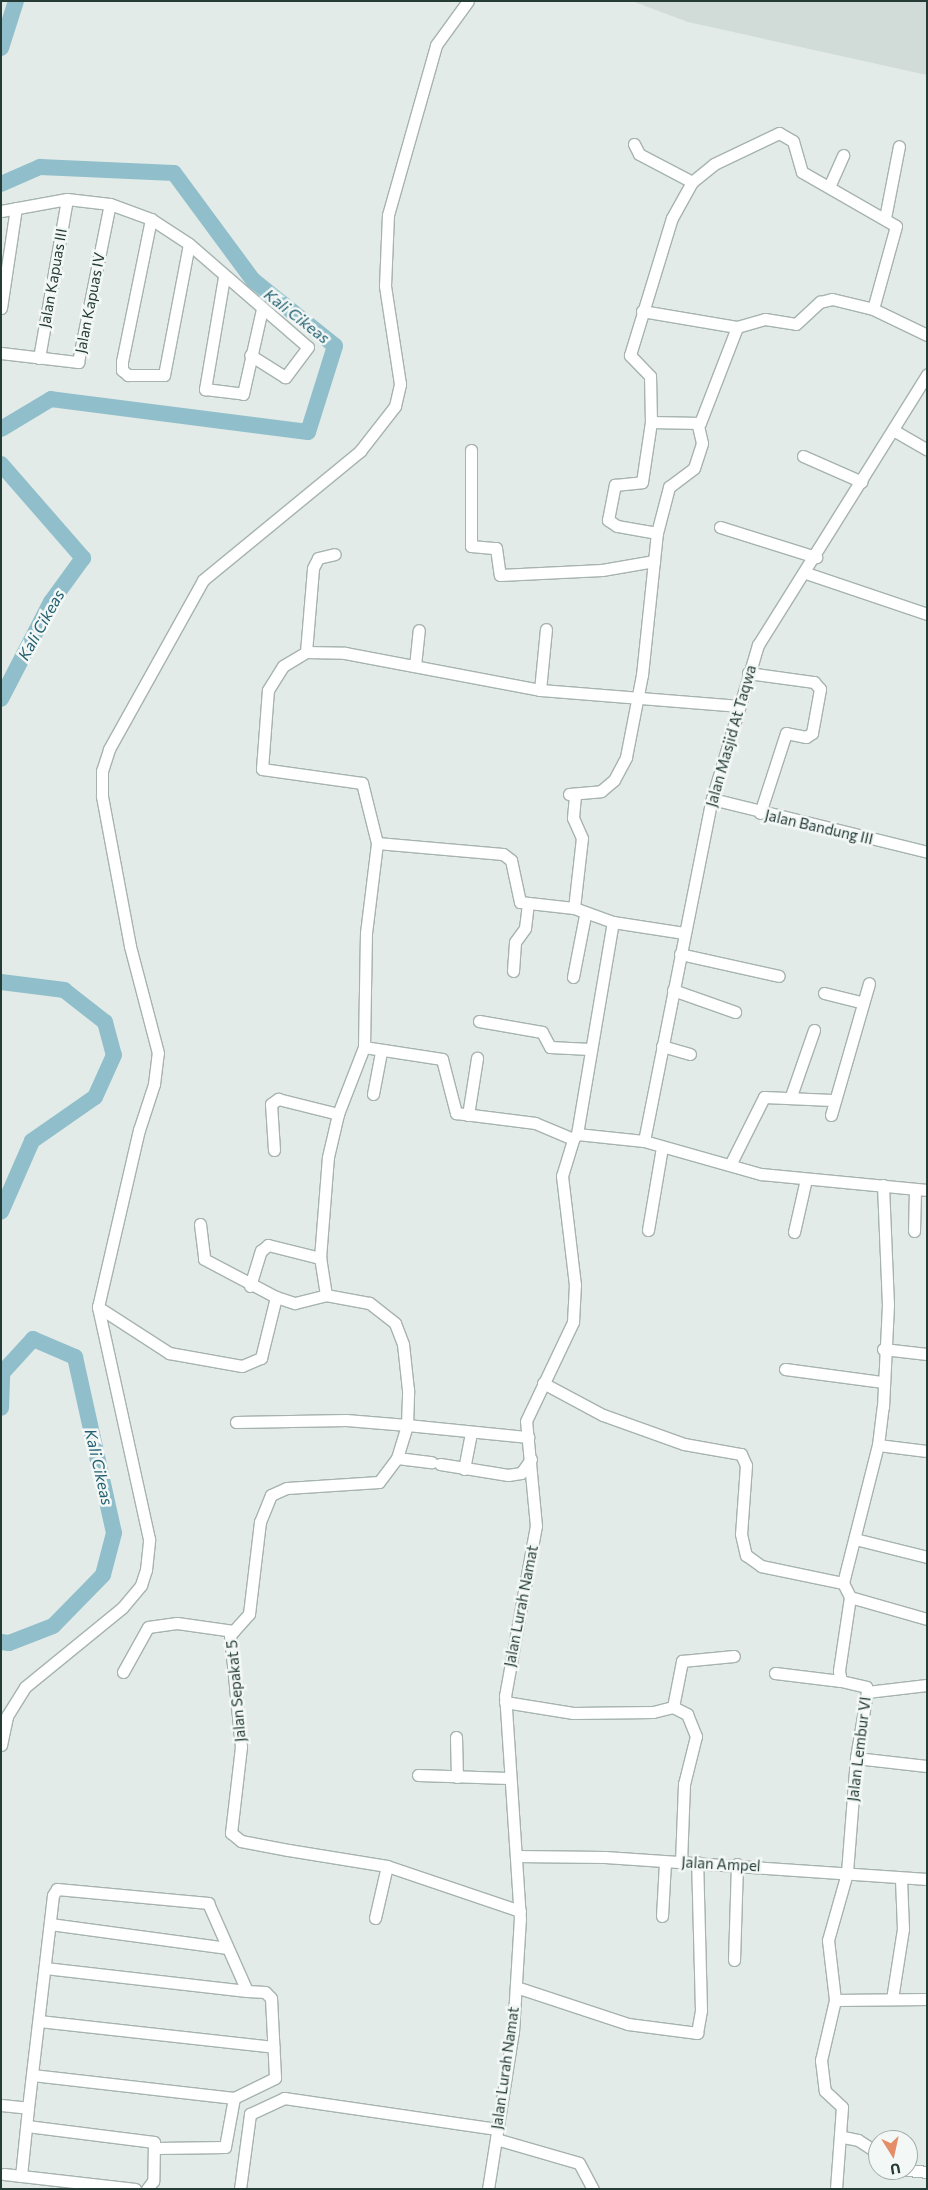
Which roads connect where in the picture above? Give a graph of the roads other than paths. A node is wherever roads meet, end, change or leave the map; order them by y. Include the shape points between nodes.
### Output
1 (468, 1) edge
2 (634, 144) dead end
3 (900, 146) dead end
4 (842, 155) dead end
5 (692, 182) junction
6 (829, 187) junction
7 (67, 198) junction
8 (110, 204) junction
9 (16, 208) junction
10 (1, 212) edge
11 (885, 218) junction
12 (151, 219) junction
13 (189, 244) junction
14 (224, 277) junction
15 (3, 282) edge
16 (1, 308) edge
17 (262, 309) junction
18 (873, 309) junction
19 (642, 311) junction
20 (737, 327) junction
21 (927, 335) edge
22 (1, 353) edge
23 (250, 355) junction
24 (39, 358) junction
25 (927, 374) edge
26 (651, 422) junction
27 (698, 425) junction
28 (893, 430) junction
29 (471, 450) dead end
30 (927, 450) edge
31 (803, 456) dead end
32 (862, 482) junction
33 (720, 527) dead end
34 (657, 533) junction
35 (335, 554) dead end
36 (816, 557) junction
37 (654, 560) junction
38 (806, 573) junction
39 (927, 614) edge
40 (546, 629) dead end
41 (419, 630) dead end
42 (306, 652) junction
43 (415, 666) junction
44 (748, 673) junction
45 (540, 690) junction
46 (638, 700) junction
47 (737, 706) junction
48 (712, 800) junction
49 (760, 813) junction
50 (377, 843) junction
51 (927, 852) edge
52 (528, 904) junction
53 (574, 908) junction
54 (585, 915) junction
55 (613, 922) junction
56 (684, 934) junction
57 (680, 954) junction
58 (513, 971) dead end
59 (779, 976) dead end
60 (573, 977) dead end
61 (869, 983) dead end
62 (673, 990) junction
63 (824, 993) dead end
64 (861, 1002) junction
65 (735, 1012) dead end
66 (479, 1021) dead end
67 (814, 1030) dead end
68 (662, 1046) junction
69 (364, 1047) junction
70 (590, 1049) junction
71 (381, 1052) junction
72 (690, 1054) dead end
73 (477, 1058) dead end
74 (373, 1094) dead end
75 (791, 1096) junction
76 (832, 1100) junction
77 (338, 1114) junction
78 (468, 1115) junction
79 (831, 1115) dead end
80 (575, 1136) junction
81 (644, 1141) junction
82 (662, 1148) junction
83 (274, 1150) dead end
84 (730, 1165) junction
85 (806, 1180) junction
86 (883, 1186) junction
87 (921, 1189) edge
88 (200, 1224) dead end
89 (648, 1230) dead end
90 (914, 1231) dead end
91 (794, 1232) dead end
92 (320, 1258) junction
93 (250, 1286) junction
94 (326, 1295) junction
95 (276, 1297) junction
96 (98, 1307) junction
97 (883, 1348) junction
98 (927, 1354) edge
99 (785, 1369) dead end
100 (883, 1382) junction
101 (543, 1383) junction
102 (236, 1422) dead end
103 (407, 1425) junction
104 (470, 1437) dead end
105 (528, 1437) junction
106 (878, 1445) junction
107 (927, 1451) edge
108 (397, 1458) junction
109 (531, 1459) junction
110 (464, 1469) junction
111 (855, 1539) junction
112 (927, 1557) edge
113 (843, 1583) junction
114 (850, 1597) junction
115 (927, 1619) edge
116 (233, 1631) junction
117 (734, 1656) dead end
118 (122, 1672) dead end
119 (775, 1673) dead end
120 (841, 1681) junction
121 (927, 1685) edge
122 (867, 1692) junction
123 (505, 1702) junction
124 (673, 1707) junction
125 (456, 1737) dead end
126 (1, 1745) edge
127 (856, 1758) junction
128 (927, 1766) edge
129 (418, 1775) dead end
130 (457, 1777) junction
131 (508, 1778) junction
132 (516, 1856) junction
133 (665, 1862) junction
134 (681, 1862) junction
135 (697, 1862) junction
136 (737, 1864) junction
137 (386, 1866) junction
138 (847, 1873) junction
139 (901, 1879) junction
140 (927, 1879) edge
141 (520, 1911) junction
142 (662, 1916) dead end
143 (375, 1918) dead end
144 (50, 1924) junction
145 (227, 1948) junction
146 (734, 1960) dead end
147 (45, 1968) junction
148 (516, 1987) junction
149 (246, 1991) junction
150 (927, 1999) edge
151 (835, 2000) junction
152 (892, 2000) junction
153 (39, 2021) junction
154 (274, 2047) junction
155 (32, 2074) junction
156 (234, 2098) junction
157 (1, 2105) edge
158 (28, 2108) junction
159 (26, 2126) junction
160 (496, 2134) junction
161 (843, 2137) junction
162 (868, 2146) edge
163 (157, 2148) junction
164 (4, 2174) dead end
165 (21, 2176) junction
166 (134, 2189) edge
167 (147, 2189) edge
168 (240, 2189) edge
169 (488, 2189) edge
170 (593, 2189) edge
171 (836, 2189) edge

1 - 96 street via 436,45 388,215 385,286 400,384 395,406 360,451 203,580 109,749 102,771 102,796 130,946 158,1053 154,1084 139,1130
2 - 5 street via 639,154
3 - 11 street
4 - 6 street
5 - 6 street via 714,164 779,133 793,141 802,172
5 - 19 street via 672,218
6 - 11 street
7 - 8 street
7 - 9 street
7 - 24 street, Jalan Kapuas III
8 - 12 street
8 - 24 street, Jalan Kapuas IV via 79,361 72,364
9 - 10 street
9 - 15 street
11 - 18 street via 898,232
12 - 13 street
12 - 13 street via 122,361 122,370 128,375 164,376
13 - 14 street
14 - 17 street
14 - 23 street via 205,389 242,395
15 - 16 street
17 - 23 street
17 - 23 street via 301,339 307,350 285,377
18 - 20 street via 832,299 820,302 796,324 765,319
18 - 21 street
19 - 20 street
19 - 26 street via 630,354 650,376
20 - 27 street
22 - 24 street
25 - 28 street, Jalan Masjid At Taqwa
26 - 27 street
26 - 34 street via 642,482 615,485 608,520 617,526
27 - 34 street via 702,443 694,468 669,487
28 - 30 street
28 - 32 street, Jalan Masjid At Taqwa
29 - 37 street via 471,546 496,548 500,574 602,570
31 - 32 street
32 - 36 street, Jalan Masjid At Taqwa
33 - 36 street
34 - 37 street
35 - 42 street via 318,558 314,568
36 - 38 street, Jalan Masjid At Taqwa
37 - 46 street
38 - 39 street
38 - 44 street, Jalan Masjid At Taqwa via 758,645
40 - 45 street
41 - 43 street
42 - 43 street via 345,653
42 - 50 street via 283,666 268,690 262,769 362,783
43 - 45 street
44 - 47 street, Jalan Masjid At Taqwa
44 - 49 street via 814,682 820,688 812,733 806,737 786,733
45 - 46 street
46 - 47 street
46 - 53 street via 626,757 614,780 601,791 572,794 573,818 582,838
47 - 48 street, Jalan Masjid At Taqwa
48 - 49 street, Jalan Bandung III
48 - 56 street, Jalan Masjid At Taqwa
49 - 51 street, Jalan Bandung III
50 - 52 street via 507,856 516,896
50 - 69 street via 366,933
52 - 53 street
52 - 58 street via 525,928 515,942
53 - 54 street
54 - 55 street
54 - 60 street
55 - 56 street
55 - 70 street, Jalan Lurah Namat
56 - 57 street, Jalan Masjid At Taqwa
57 - 59 street
57 - 62 street, Jalan Masjid At Taqwa
61 - 64 street
62 - 65 street
62 - 68 street, Jalan Masjid At Taqwa
63 - 64 street
64 - 76 street
66 - 70 street via 542,1032 550,1047
67 - 75 street
68 - 72 street
68 - 81 street, Jalan Masjid At Taqwa
69 - 71 street
69 - 77 street
70 - 80 street, Jalan Lurah Namat
71 - 74 street
71 - 78 street via 442,1060 453,1109
73 - 78 street
75 - 76 street
75 - 84 street via 772,1095 758,1101
76 - 79 street
77 - 83 street via 278,1099 272,1104
77 - 92 street via 328,1158
78 - 80 street via 535,1123
80 - 81 street
80 - 101 street, Jalan Lurah Namat via 562,1176 575,1284 573,1322
81 - 82 street
82 - 84 street
82 - 89 street
84 - 85 street
85 - 86 street
85 - 91 street
86 - 87 street
86 - 97 street via 888,1305
87 - 90 street
88 - 93 street via 204,1259
92 - 93 street via 268,1245 260,1251
92 - 94 street
93 - 95 street
94 - 95 street via 295,1303
94 - 103 street, Jalan Sepakat 5 via 369,1302 395,1323 402,1344 408,1390
95 - 96 street via 260,1358 242,1366 169,1353
96 - 126 street via 149,1539 146,1570 141,1585 122,1608 24,1687 7,1716
97 - 98 street
97 - 100 street
99 - 100 street
100 - 106 street
101 - 105 street, Jalan Lurah Namat via 526,1421
101 - 113 street via 603,1415 684,1444 741,1454 746,1465 742,1534 746,1555 761,1566
102 - 103 street via 346,1420
103 - 105 street
103 - 108 street, Jalan Sepakat 5
104 - 110 street
105 - 109 street, Jalan Lurah Namat
106 - 107 street
106 - 111 street
108 - 110 street
108 - 116 street, Jalan Sepakat 5 via 379,1482 287,1488 271,1495 260,1522 249,1614
109 - 110 street via 514,1474
109 - 123 street, Jalan Lurah Namat via 536,1526 530,1574 511,1639
111 - 112 street
111 - 113 street
113 - 114 street
114 - 115 street
114 - 120 street, Jalan Lembur VI
116 - 118 street via 178,1622 148,1627
116 - 137 street, Jalan Sepakat 5 via 230,1648 241,1748 231,1833 241,1840
117 - 124 street via 682,1661
119 - 120 street
120 - 122 street, Jalan Lembur VI via 866,1688
121 - 122 street
122 - 127 street, Jalan Lembur VI
123 - 124 street via 604,1714
123 - 131 street, Jalan Lurah Namat
124 - 134 street via 687,1714 696,1736 684,1784
125 - 130 street
127 - 128 street
127 - 138 street, Jalan Lembur VI
129 - 130 street
130 - 131 street
131 - 132 street, Jalan Lurah Namat
132 - 133 street, Jalan Ampel
132 - 141 street, Jalan Lurah Namat
133 - 134 street, Jalan Ampel
133 - 142 street
134 - 135 street, Jalan Ampel
135 - 136 street, Jalan Ampel
135 - 148 street via 701,2010 696,2033 628,2024
136 - 138 street, Jalan Ampel
136 - 146 street
137 - 141 street, Jalan Sepakat 5
137 - 143 street
138 - 139 street, Jalan Ampel
138 - 151 street, Jalan Lembur VI via 828,1940
139 - 140 street, Jalan Ampel
139 - 152 street via 903,1929
141 - 148 street, Jalan Lurah Namat
144 - 145 street
144 - 145 street via 54,1895 63,1888 208,1903 216,1912
144 - 147 street
145 - 149 street
147 - 149 street
147 - 153 street
148 - 160 street, Jalan Lurah Namat via 514,2032
149 - 154 street via 265,1992 272,1998
150 - 152 street
151 - 152 street
151 - 161 street via 823,2038 821,2060 825,2091 842,2107
153 - 154 street
153 - 155 street
154 - 156 street via 275,2078
155 - 156 street
155 - 158 street
156 - 163 street via 225,2147
157 - 158 street
158 - 159 street
159 - 163 street via 148,2139
159 - 165 street
160 - 168 street via 284,2098 250,2114
160 - 169 street, Jalan Lurah Namat
160 - 170 street via 579,2162
161 - 162 street via 858,2140
161 - 171 street
163 - 167 street via 153,2180
164 - 165 street
165 - 166 street

